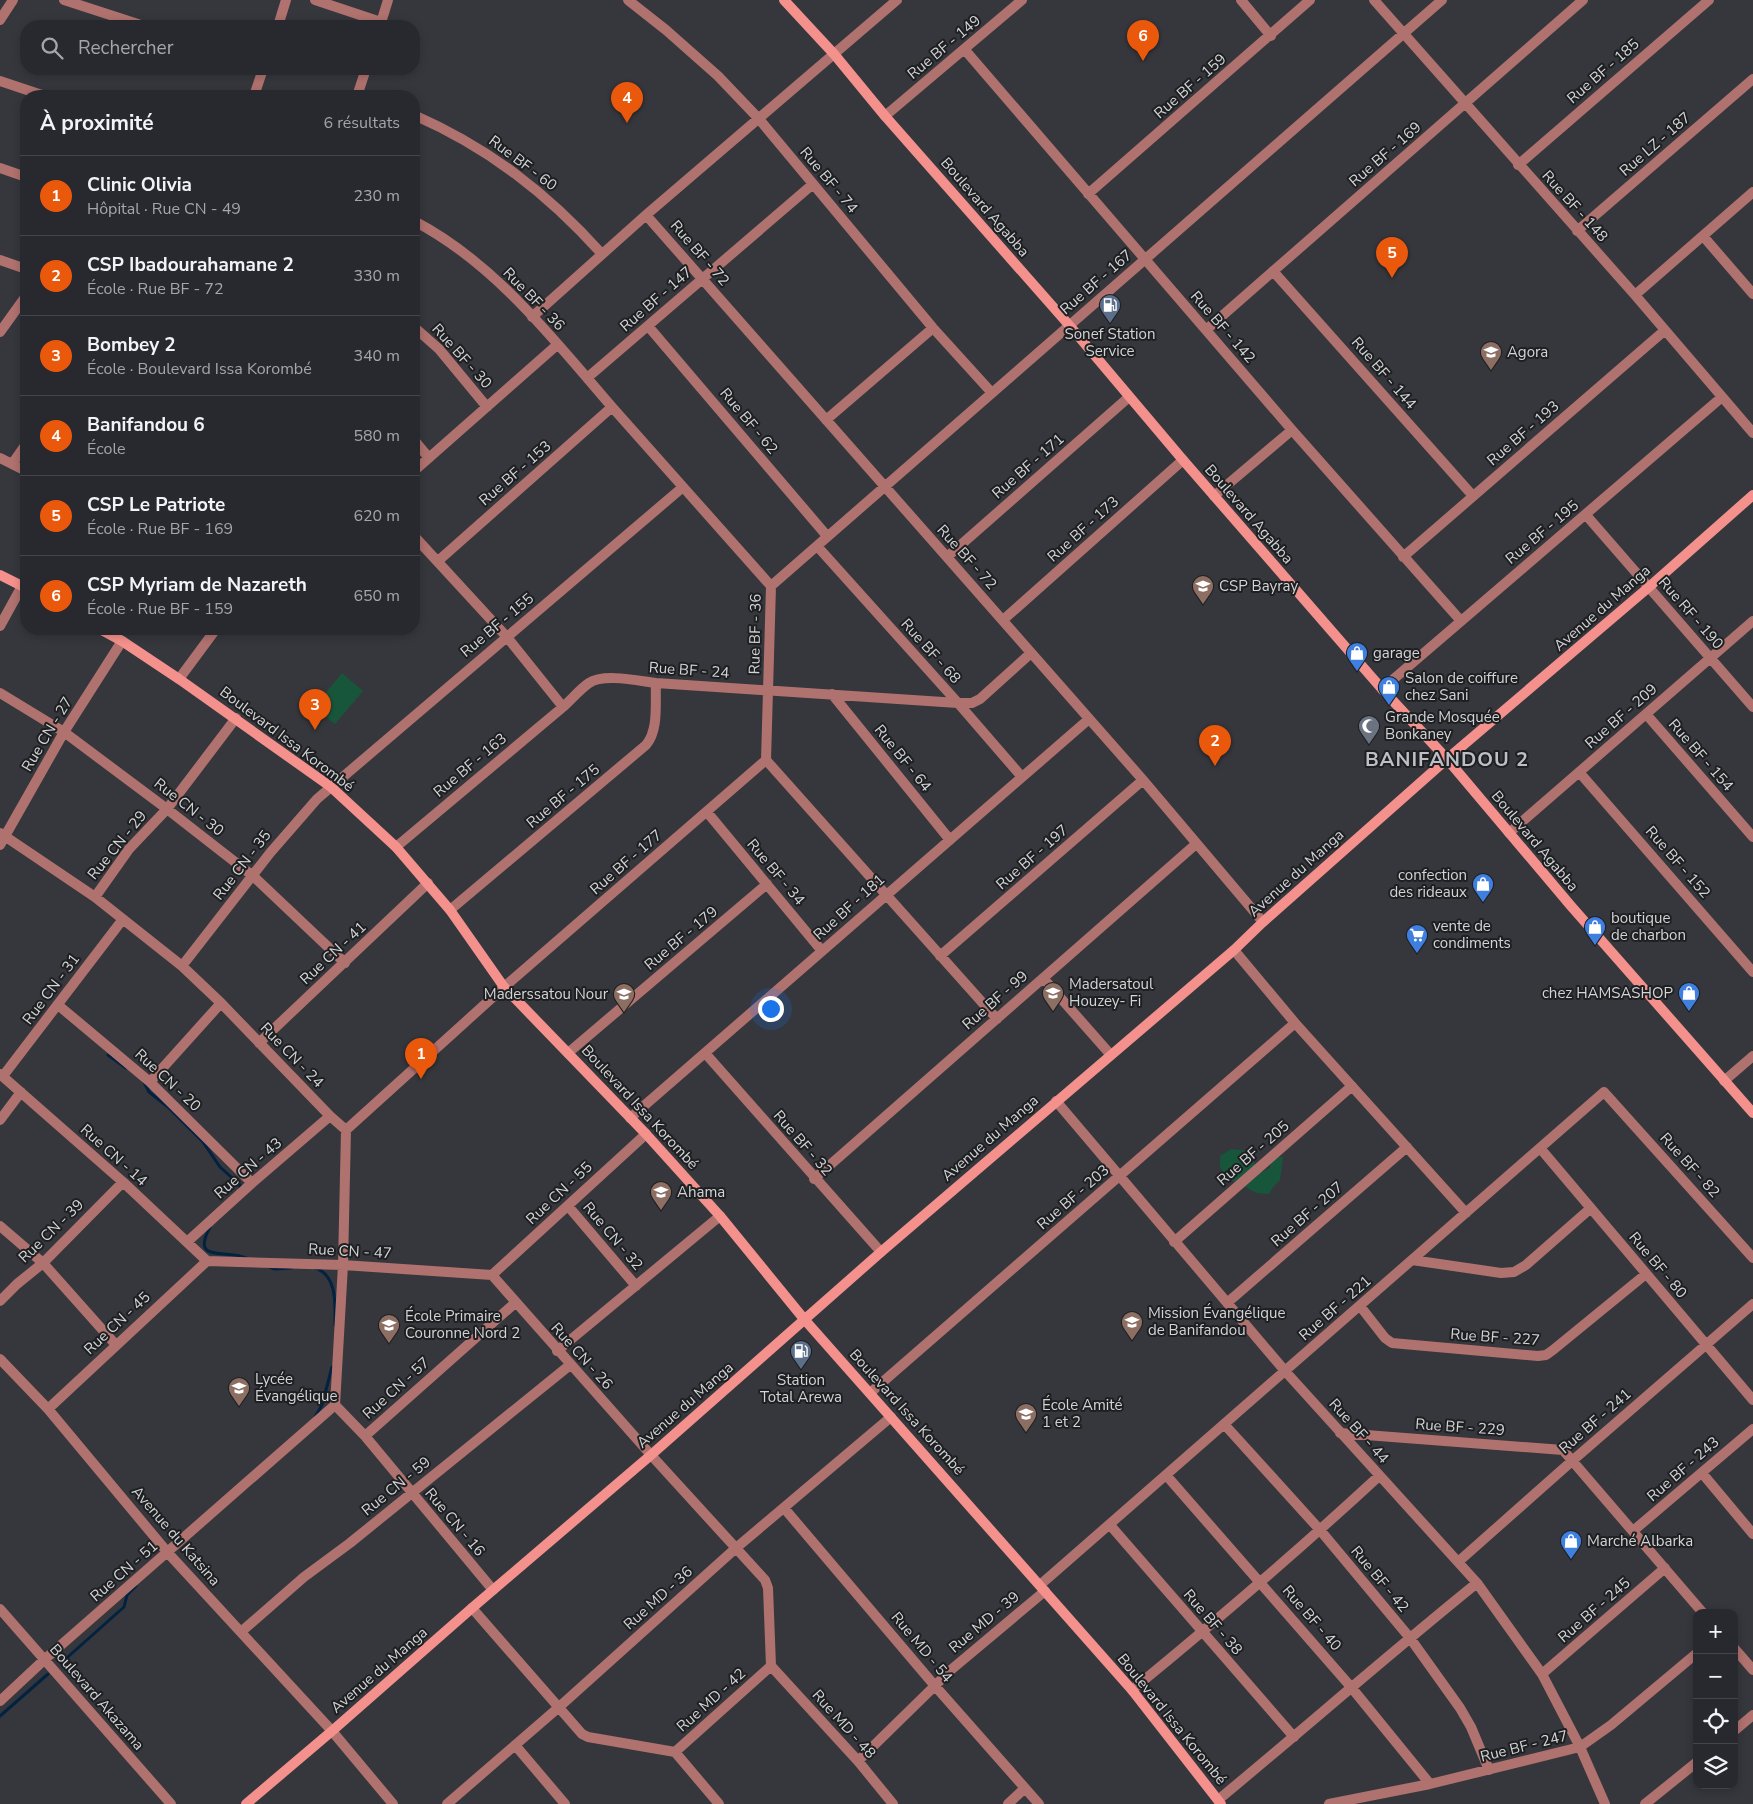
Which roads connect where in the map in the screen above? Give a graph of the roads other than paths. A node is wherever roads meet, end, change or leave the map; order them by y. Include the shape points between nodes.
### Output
1 (13, 0) edge
2 (64, 0) edge
3 (286, 0) edge
4 (315, 0) edge
5 (388, 0) edge
6 (628, 0) edge
7 (784, 0) edge
8 (897, 0) edge
9 (1022, 0) edge
10 (1240, 0) edge
11 (1310, 0) edge
12 (1374, 0) edge
13 (1442, 0) edge
14 (1583, 0) edge
15 (1709, 0) edge
16 (0, 20) edge
17 (126, 20) edge
18 (280, 20) edge
19 (369, 20) edge
20 (381, 20) edge
21 (1404, 34) junction
22 (1271, 36) junction
23 (965, 50) junction
24 (834, 54) junction
25 (261, 75) edge
26 (365, 75) edge
27 (1753, 80) edge
28 (0, 81) edge
29 (27, 90) edge
30 (256, 90) edge
31 (361, 90) edge
32 (1466, 104) junction
33 (885, 116) junction
34 (420, 118) edge
35 (759, 119) junction
36 (1518, 165) junction
37 (0, 168) edge
38 (20, 175) edge
39 (813, 184) junction
40 (1753, 192) edge
41 (1088, 194) junction
42 (646, 215) junction
43 (420, 224) edge
44 (1577, 231) junction
45 (1703, 236) junction
46 (602, 254) junction
47 (0, 260) edge
48 (1145, 260) junction
49 (20, 267) edge
50 (1273, 271) junction
51 (702, 278) junction
52 (1753, 294) edge
53 (1635, 295) junction
54 (20, 304) edge
55 (532, 317) junction
56 (1069, 325) junction
57 (648, 326) junction
58 (933, 328) junction
59 (1206, 330) junction
60 (1664, 331) junction
61 (0, 332) edge
62 (420, 332) edge
63 (557, 345) junction
64 (587, 378) junction
65 (992, 393) junction
66 (1129, 397) junction
67 (1722, 397) junction
68 (487, 407) junction
69 (612, 407) junction
70 (826, 420) junction
71 (1292, 430) junction
72 (1753, 433) edge
73 (420, 447) edge
74 (20, 453) edge
75 (0, 458) edge
76 (429, 458) junction
77 (1182, 460) junction
78 (12, 464) junction
79 (420, 466) edge
80 (20, 468) edge
81 (885, 486) junction
82 (683, 487) junction
83 (1753, 495) edge
84 (1214, 496) junction
85 (1473, 496) junction
86 (1586, 515) junction
87 (827, 536) junction
88 (420, 542) edge
89 (817, 546) junction
90 (947, 557) junction
91 (1403, 557) junction
92 (438, 561) junction
93 (0, 575) edge
94 (20, 585) edge
95 (771, 586) junction
96 (1649, 587) junction
97 (20, 594) edge
98 (1003, 620) junction
99 (1461, 621) junction
100 (1753, 621) edge
101 (0, 626) edge
102 (113, 635) edge
103 (212, 635) edge
104 (507, 637) junction
105 (122, 640) junction
106 (1031, 653) junction
107 (1710, 658) junction
108 (179, 679) junction
109 (656, 683) junction
110 (1382, 689) junction
111 (768, 690) junction
112 (0, 693) edge
113 (832, 694) junction
114 (958, 703) junction
115 (563, 707) junction
116 (1753, 707) edge
117 (1646, 714) junction
118 (236, 718) junction
119 (1089, 719) junction
120 (64, 732) junction
121 (1447, 759) junction
122 (766, 760) junction
123 (1580, 772) junction
124 (1022, 778) junction
125 (1143, 780) junction
126 (330, 787) junction
127 (167, 809) junction
128 (706, 812) junction
129 (1509, 833) junction
130 (1753, 837) edge
131 (2, 838) edge
132 (950, 840) junction
133 (1196, 844) junction
134 (396, 847) junction
135 (253, 876) junction
136 (428, 883) junction
137 (767, 884) junction
138 (885, 894) junction
139 (95, 897) junction
140 (450, 910) junction
141 (123, 918) junction
142 (1263, 922) junction
143 (1234, 950) junction
144 (822, 951) junction
145 (940, 956) junction
146 (344, 963) junction
147 (182, 966) junction
148 (1753, 972) edge
149 (1043, 978) junction
150 (504, 987) junction
151 (221, 1003) junction
152 (58, 1005) junction
153 (997, 1019) junction
154 (1296, 1023) junction
155 (259, 1043) junction
156 (568, 1053) junction
157 (704, 1053) junction
158 (1110, 1054) junction
159 (1753, 1056) edge
160 (1, 1075) edge
161 (1724, 1081) junction
162 (150, 1082) junction
163 (1352, 1086) junction
164 (21, 1092) junction
165 (1604, 1092) joint
166 (1056, 1101) junction
167 (1753, 1113) edge
168 (330, 1116) junction
169 (630, 1118) junction
170 (0, 1120) edge
171 (346, 1130) junction
172 (646, 1134) junction
173 (1406, 1147) junction
174 (1540, 1148) junction
175 (1119, 1176) junction
176 (814, 1179) junction
177 (123, 1182) junction
178 (252, 1183) junction
179 (568, 1206) junction
180 (1591, 1208) junction
181 (1466, 1213) junction
182 (720, 1216) junction
183 (0, 1226) edge
184 (187, 1242) junction
185 (1174, 1242) junction
186 (881, 1252) junction
187 (1753, 1258) edge
188 (1412, 1260) junction
189 (207, 1261) junction
190 (43, 1262) junction
191 (343, 1265) junction
192 (1646, 1274) junction
193 (492, 1276) junction
194 (636, 1286) junction
195 (0, 1301) edge
196 (515, 1303) junction
197 (1227, 1303) junction
198 (1753, 1304) edge
199 (1360, 1306) junction
200 (804, 1319) junction
201 (116, 1345) junction
202 (1706, 1345) junction
203 (557, 1351) junction
204 (0, 1359) edge
205 (570, 1364) junction
206 (1285, 1371) junction
207 (870, 1393) junction
208 (1753, 1400) edge
209 (335, 1405) junction
210 (48, 1409) junction
211 (892, 1417) junction
212 (1224, 1424) junction
213 (1753, 1429) edge
214 (1340, 1433) junction
215 (365, 1436) junction
216 (651, 1455) junction
217 (1572, 1461) junction
218 (1702, 1472) junction
219 (1166, 1475) junction
220 (1379, 1476) junction
221 (411, 1493) junction
222 (784, 1508) junction
223 (1110, 1525) junction
224 (1320, 1530) junction
225 (1633, 1531) junction
226 (1753, 1534) edge
227 (736, 1548) junction
228 (168, 1553) junction
229 (1458, 1562) junction
230 (1665, 1568) junction
231 (1260, 1582) junction
232 (1477, 1584) junction
233 (1043, 1588) junction
234 (492, 1590) junction
235 (472, 1608) junction
236 (1701, 1609) edge
237 (0, 1610) edge
238 (242, 1631) junction
239 (1202, 1633) junction
240 (1410, 1638) junction
241 (1738, 1653) edge
242 (1693, 1657) edge
243 (44, 1660) junction
244 (771, 1666) junction
245 (1753, 1670) edge
246 (1542, 1674) junction
247 (935, 1686) junction
248 (1351, 1687) junction
249 (1132, 1690) junction
250 (0, 1701) edge
251 (558, 1708) junction
252 (1753, 1715) edge
253 (1738, 1728) edge
254 (332, 1731) junction
255 (1294, 1737) junction
256 (515, 1745) junction
257 (1580, 1747) junction
258 (675, 1752) junction
259 (858, 1761) junction
260 (1693, 1765) edge
261 (1490, 1770) junction
262 (1430, 1784) junction
263 (1026, 1788) junction
264 (1220, 1802) edge
265 (171, 1804) edge
266 (246, 1804) edge
267 (393, 1804) edge
268 (447, 1804) edge
269 (565, 1804) edge
270 (719, 1804) edge
271 (893, 1804) edge
272 (1008, 1804) edge
273 (1039, 1804) edge
274 (1329, 1804) edge
275 (1604, 1804) edge
276 (1645, 1804) edge

1 - 16 street
2 - 17 street
3 - 18 street
4 - 19 street
5 - 20 street
6 - 35 street, Rue BF - 74 via 718,76
7 - 24 street, Boulevard Agabba
8 - 24 street
9 - 23 street, Rue BF - 149
10 - 22 street
11 - 22 street, Rue BF - 159
12 - 21 street, Rue BF - 148
13 - 21 street, Rue BF - 167
14 - 32 street, Rue BF - 169
15 - 36 street, Rue BF - 185
21 - 32 street, Rue BF - 148
21 - 48 street, Rue BF - 167
22 - 41 street, Rue BF - 159
23 - 33 street, Rue BF - 149
23 - 41 street, Rue BF - 142
24 - 33 street, Boulevard Agabba
24 - 35 street
25 - 30 street
26 - 31 street
27 - 44 street, Rue LZ - 187
28 - 29 street
32 - 36 street, Rue BF - 148
32 - 50 street, Rue BF - 169
33 - 56 street, Boulevard Agabba
34 - 46 street, Rue BF - 60 via 446,129 530,184
35 - 39 street, Rue BF - 74
35 - 42 street
36 - 44 street, Rue BF - 148
37 - 38 street
39 - 51 street, Rue BF - 147
39 - 58 street, Rue BF - 74
40 - 45 street
41 - 48 street, Rue BF - 142
42 - 46 street
42 - 51 street, Rue BF - 72
43 - 55 street, Rue BF - 36 via 475,260
44 - 53 street, Rue BF - 148
45 - 52 street
45 - 53 street
46 - 55 street
47 - 49 street
48 - 56 street, Rue BF - 167
48 - 59 street, Rue BF - 142
50 - 59 street, Rue BF - 169
50 - 85 street, Rue BF - 144
51 - 57 street, Rue BF - 147
51 - 70 street, Rue BF - 72
53 - 60 street, Rue BF - 148
54 - 61 street
55 - 63 street, Rue BF - 36
56 - 65 street, Rue BF - 167
56 - 66 street, Boulevard Agabba
57 - 64 street, Rue BF - 147
57 - 87 street, Rue BF - 62
58 - 65 street, Rue BF - 74
58 - 70 street
59 - 71 street, Rue BF - 142
60 - 67 street, Rue BF - 148
60 - 85 street, Rue BF - 193
62 - 68 street, Rue BF - 30 via 439,348
63 - 64 street, Rue BF - 36
63 - 68 street
64 - 69 street, Rue BF - 36
65 - 81 street, Rue BF - 167
66 - 77 street, Boulevard Agabba
66 - 90 street, Rue BF - 171
67 - 72 street, Rue BF - 148
67 - 86 street, Rue BF - 195
68 - 76 street
69 - 82 street, Rue BF - 36
69 - 92 street, Rue BF - 153
70 - 81 street, Rue BF - 72
71 - 84 street
71 - 91 street, Rue BF - 142
73 - 76 street
74 - 78 street
75 - 78 street
76 - 79 street
77 - 84 street, Boulevard Agabba
77 - 98 street, Rue BF - 173
78 - 80 street
81 - 87 street, Rue BF - 167
81 - 90 street, Rue BF - 72
82 - 95 street, Rue BF - 36
82 - 104 street, Rue BF - 155
83 - 96 street, Avenue du Manga
84 - 110 street, Boulevard Agabba
85 - 91 street, Rue BF - 193
86 - 96 street, Rue RF - 190
86 - 99 street, Rue BF - 195
87 - 89 street, Rue BF - 167
88 - 92 street
89 - 95 street, Rue BF - 167
89 - 114 street, Rue BF - 68
90 - 98 street, Rue BF - 72
91 - 99 street, Rue BF - 142
92 - 104 street
93 - 94 street
95 - 111 street, Rue BF - 36
96 - 107 street, Rue RF - 190
96 - 121 street, Avenue du Manga
97 - 101 street
98 - 106 street, Rue BF - 72
99 - 110 street, Rue BF - 195
100 - 107 street, Rue BF - 209
102 - 105 street, Boulevard Issa Korombé
103 - 108 street
104 - 115 street
104 - 126 street, Rue BF - 155
105 - 108 street, Boulevard Issa Korombé
105 - 120 street, Rue CN - 27
106 - 114 street, Rue BF - 24 via 980,699
106 - 119 street, Rue BF - 72
107 - 116 street, Rue RF - 190
107 - 117 street, Rue BF - 209
108 - 118 street, Boulevard Issa Korombé
109 - 111 street, Rue BF - 24
109 - 115 street, Rue BF - 24 via 599,679 590,682
109 - 140 street, Rue BF - 175 via 654,729 646,745
110 - 121 street, Boulevard Agabba
111 - 113 street, Rue BF - 24
111 - 122 street, Rue BF - 36
112 - 120 street, Rue CN - 30
113 - 114 street, Rue BF - 24
113 - 132 street, Rue BF - 64
114 - 124 street, Rue BF - 68
115 - 134 street, Rue BF - 163
117 - 123 street, Rue BF - 209
117 - 130 street, Rue BF - 154
118 - 126 street, Boulevard Issa Korombé
118 - 127 street, Rue CN - 29
119 - 124 street, Rue BF - 181
119 - 125 street, Rue BF - 72
120 - 127 street, Rue CN - 30
120 - 131 street, Rue CN - 27
121 - 129 street, Boulevard Agabba
121 - 142 street, Avenue du Manga
122 - 128 street, Rue BF - 177
122 - 138 street
123 - 129 street, Rue BF - 209
123 - 148 street, Rue BF - 152
124 - 132 street, Rue BF - 181
125 - 133 street, Rue BF - 72
125 - 145 street, Rue BF - 197
126 - 134 street, Boulevard Issa Korombé
126 - 135 street, Rue CN - 35 via 303,812
127 - 135 street, Rue CN - 30
127 - 139 street, Rue CN - 29 via 129,849
128 - 137 street, Rue BF - 34
128 - 150 street, Rue BF - 177
129 - 161 street, Boulevard Agabba
131 - 139 street, Rue CN - 24
132 - 138 street, Rue BF - 181
133 - 142 street, Rue BF - 72
133 - 149 street, Rue BF - 99
134 - 136 street, Boulevard Issa Korombé
135 - 146 street, Rue CN - 30
135 - 147 street, Rue CN - 35
136 - 140 street, Boulevard Issa Korombé
136 - 146 street, Rue CN - 41
137 - 144 street, Rue BF - 34
137 - 156 street, Rue BF - 179
138 - 144 street, Rue BF - 181
138 - 145 street
139 - 141 street, Rue CN - 24
140 - 150 street, Boulevard Issa Korombé
141 - 147 street, Rue CN - 24
141 - 152 street, Rue CN - 31
142 - 143 street, Avenue du Manga
143 - 154 street
143 - 158 street, Avenue du Manga
144 - 157 street, Rue BF - 181
145 - 153 street
146 - 155 street, Rue CN - 41
147 - 151 street, Rue CN - 24
149 - 153 street, Rue BF - 99
149 - 158 street
150 - 156 street, Boulevard Issa Korombé
150 - 171 street, Rue BF - 177
151 - 155 street, Rue CN - 24
151 - 162 street
152 - 160 street, Rue CN - 31
152 - 162 street, Rue CN - 20
153 - 176 street, Rue BF - 99
154 - 163 street
154 - 175 street, Rue BF - 203
155 - 168 street, Rue CN - 24
156 - 169 street, Boulevard Issa Korombé
157 - 169 street, Rue BF - 181
157 - 176 street, Rue BF - 32
158 - 166 street, Avenue du Manga
159 - 161 street
160 - 164 street, Rue CN - 14
161 - 167 street, Boulevard Agabba
162 - 178 street, Rue CN - 20
163 - 173 street
163 - 185 street, Rue BF - 205
164 - 170 street
164 - 177 street, Rue CN - 14
165 - 174 street, Rue BF - 221
165 - 187 street, Rue BF - 82
166 - 175 street, Rue BF - 44
166 - 186 street, Avenue du Manga
168 - 171 street, Rue CN - 24
168 - 178 street, Rue CN - 43
169 - 172 street, Boulevard Issa Korombé
171 - 191 street
172 - 179 street, Rue CN - 55
172 - 182 street, Boulevard Issa Korombé
173 - 181 street
173 - 197 street, Rue BF - 207
174 - 180 street, Rue BF - 80
174 - 181 street, Rue BF - 221
175 - 185 street, Rue BF - 44
175 - 207 street, Rue BF - 203
176 - 186 street, Rue BF - 32
177 - 184 street, Rue CN - 14
177 - 190 street, Rue CN - 39
178 - 184 street, Rue CN - 43
179 - 193 street, Rue CN - 55
179 - 194 street, Rue CN - 32
180 - 188 street via 1514,1272 1501,1273
180 - 192 street, Rue BF - 80
181 - 188 street, Rue BF - 221
182 - 194 street
182 - 200 street, Boulevard Issa Korombé
183 - 190 street
184 - 189 street, Rue CN - 14
185 - 197 street, Rue BF - 44
186 - 200 street, Avenue du Manga
188 - 199 street, Rue BF - 221
189 - 191 street, Rue CN - 47
189 - 201 street, Rue CN - 45
190 - 195 street, Rue CN - 39
190 - 201 street
191 - 193 street, Rue CN - 47
191 - 209 street
192 - 199 street, Rue BF - 227 via 1553,1350 1538,1356 1392,1343
192 - 202 street, Rue BF - 80
193 - 196 street, Rue CN - 26
194 - 203 street
196 - 203 street, Rue CN - 26
196 - 215 street, Rue CN - 57
197 - 206 street, Rue BF - 44
198 - 202 street, Rue BF - 241
199 - 206 street, Rue BF - 221
200 - 207 street, Boulevard Issa Korombé
200 - 216 street, Avenue du Manga
201 - 210 street, Rue CN - 45
202 - 208 street, Rue BF - 80
202 - 217 street, Rue BF - 241
203 - 205 street, Rue CN - 26
204 - 210 street, Avenue du Katsina
205 - 216 street, Rue CN - 26
205 - 221 street, Rue CN - 59
206 - 212 street, Rue BF - 221
206 - 214 street, Rue BF - 44
207 - 211 street, Boulevard Issa Korombé
209 - 215 street, Rue CN - 16
209 - 228 street, Rue CN - 51
210 - 228 street, Avenue du Katsina
211 - 222 street, Rue MD - 36
211 - 233 street, Boulevard Issa Korombé
212 - 219 street, Rue BF - 221
212 - 224 street, Rue BF - 42
213 - 218 street, Rue BF - 243
214 - 217 street, Rue BF - 229 via 1563,1450
214 - 220 street, Rue BF - 44
215 - 221 street, Rue CN - 16
216 - 227 street
216 - 234 street, Avenue du Manga
217 - 225 street, Rue BF - 229
217 - 229 street, Rue BF - 241
218 - 225 street, Rue BF - 243
218 - 226 street
219 - 223 street, Rue BF - 221
219 - 231 street, Rue BF - 40
220 - 224 street
220 - 229 street, Rue BF - 44
221 - 234 street, Rue CN - 16
221 - 238 street, Rue CN - 59 via 304,1577
222 - 227 street, Rue MD - 36
222 - 247 street, Rue MD - 54
223 - 233 street, Rue BF - 221
223 - 239 street, Rue BF - 38
224 - 231 street
224 - 240 street, Rue BF - 42
225 - 230 street, Rue BF - 229
227 - 244 street via 767,1583
227 - 251 street, Rue MD - 36
228 - 238 street, Avenue du Katsina
228 - 243 street, Rue CN - 51
229 - 232 street, Rue BF - 44
230 - 236 street, Rue BF - 229
230 - 246 street, Rue BF - 245
231 - 239 street
231 - 248 street, Rue BF - 40
232 - 240 street
232 - 246 street, Rue BF - 44
233 - 247 street, Rue MD - 39
233 - 249 street, Boulevard Issa Korombé
234 - 235 street, Avenue du Manga
235 - 251 street, Rue MD - 42
235 - 254 street, Avenue du Manga
237 - 243 street, Boulevard Akazama
238 - 254 street, Avenue du Katsina
239 - 249 street
239 - 255 street, Rue BF - 38
240 - 248 street
240 - 261 street, Rue BF - 42 via 1460,1708
241 - 245 street
242 - 257 street, Rue BF - 247
243 - 250 street, Rue CN - 51
243 - 265 street, Boulevard Akazama
244 - 258 street, Rue MD - 42
244 - 259 street, Rue MD - 48
246 - 257 street, Rue BF - 44
247 - 259 street, Rue MD - 39
247 - 263 street, Rue MD - 54
248 - 255 street
248 - 262 street, Rue BF - 40
249 - 264 street, Boulevard Issa Korombé
251 - 256 street, Rue MD - 36
251 - 258 street, Rue MD - 42 via 585,1736
252 - 253 street
254 - 266 street, Avenue du Manga
254 - 267 street, Avenue du Katsina
255 - 264 street
256 - 268 street, Rue MD - 36
256 - 269 street
257 - 261 street, Rue BF - 247
257 - 275 street, Rue BF - 44
258 - 270 street
259 - 271 street, Rue MD - 48
260 - 276 street
261 - 262 street, Rue BF - 247
262 - 274 street, Rue BF - 247
263 - 272 street
263 - 273 street, Rue MD - 54

